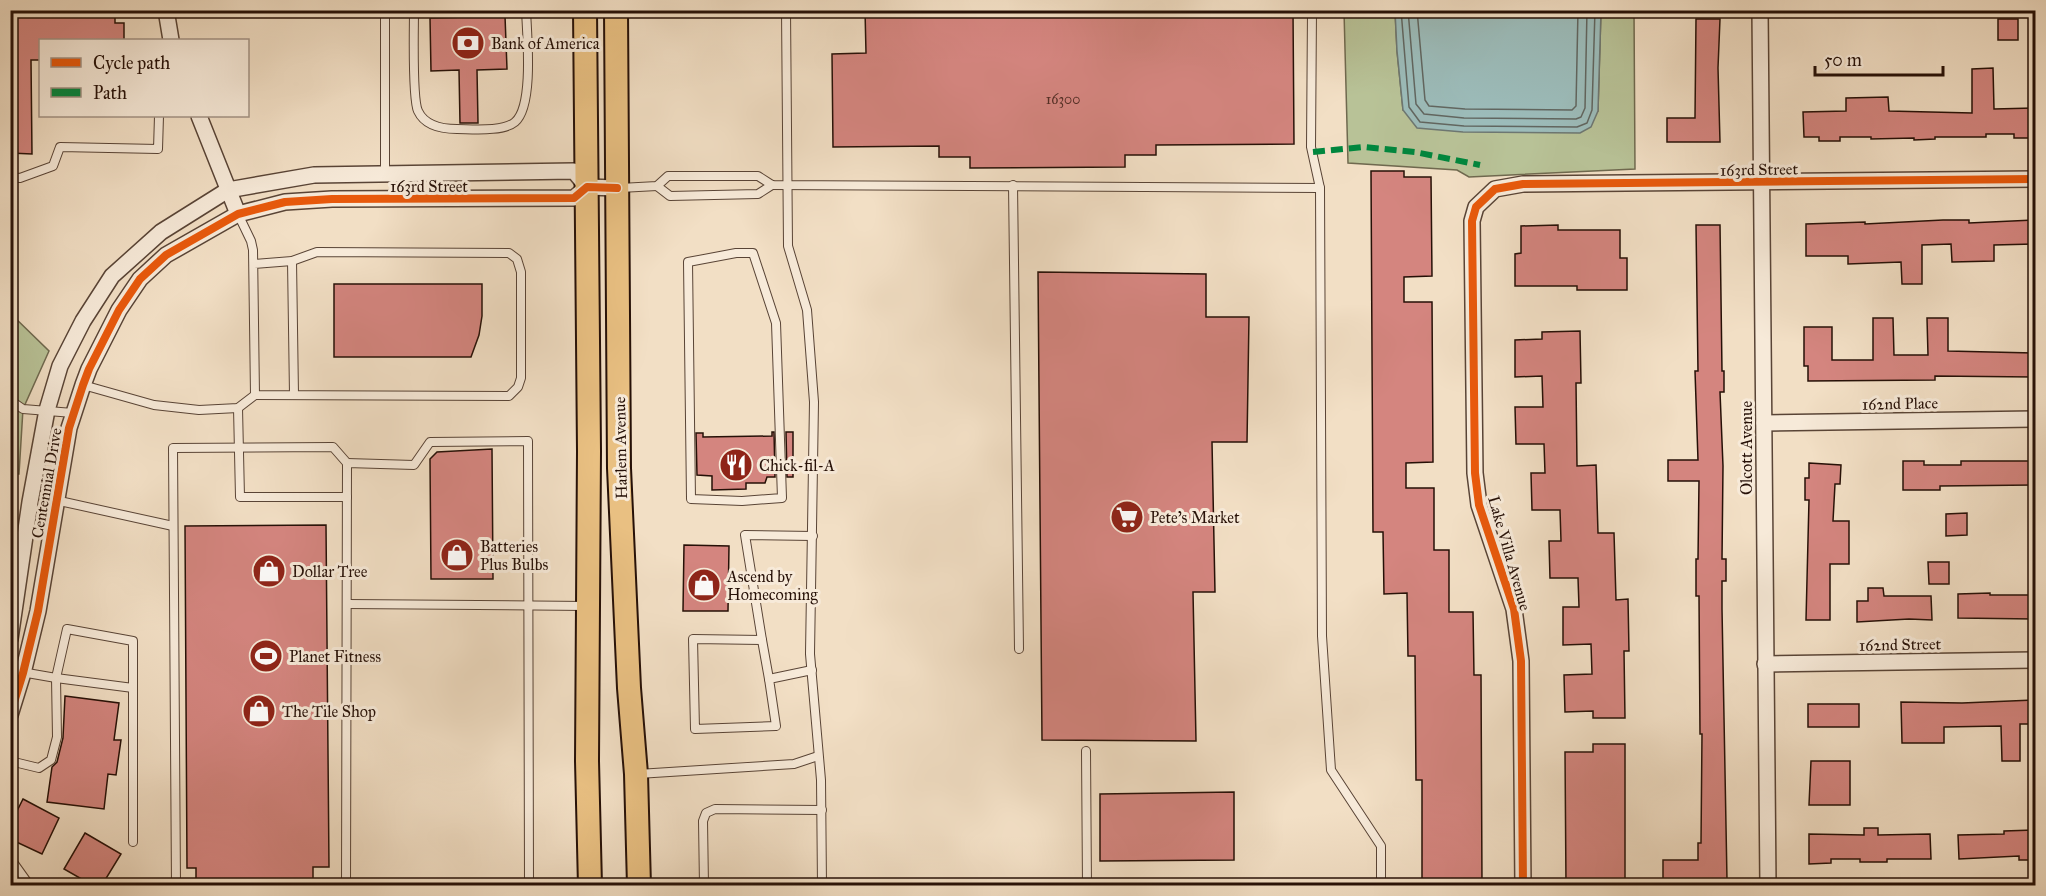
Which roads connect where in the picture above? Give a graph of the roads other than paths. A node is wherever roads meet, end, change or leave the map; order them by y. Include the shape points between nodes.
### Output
1 (166, 10) edge
2 (385, 10) edge
3 (414, 10) edge
4 (526, 10) edge
5 (585, 10) edge
6 (616, 10) edge
7 (786, 10) edge
8 (1311, 10) edge
9 (1760, 10) edge
10 (171, 39) edge
11 (159, 117) edge
12 (199, 117) edge
13 (385, 174) junction
14 (402, 174) junction
15 (10, 177) edge
16 (2036, 179) edge
17 (1762, 183) junction
18 (772, 185) junction
19 (787, 185) junction
20 (1013, 185) junction
21 (657, 186) junction
22 (587, 187) junction
23 (617, 188) junction
24 (1320, 188) junction
25 (228, 190) junction
26 (1485, 197) joint
27 (402, 199) junction
28 (237, 214) junction
29 (292, 261) junction
30 (254, 264) junction
31 (83, 385) junction
32 (255, 395) junction
33 (294, 395) junction
34 (10, 400) edge
35 (780, 403) joint
36 (238, 408) junction
37 (47, 410) junction
38 (74, 412) junction
39 (2036, 419) edge
40 (1764, 423) junction
41 (240, 447) junction
42 (347, 464) junction
43 (347, 497) junction
44 (55, 500) junction
45 (173, 526) junction
46 (813, 536) junction
47 (347, 604) junction
48 (528, 605) junction
49 (588, 606) junction
50 (12, 614) edge
51 (10, 639) edge
52 (762, 640) junction
53 (1019, 650) dead end
54 (2036, 660) edge
55 (1765, 664) junction
56 (812, 670) junction
57 (17, 671) edge
58 (56, 678) junction
59 (769, 679) junction
60 (134, 688) junction
61 (10, 715) edge
62 (1086, 751) dead end
63 (818, 756) junction
64 (10, 760) edge
65 (636, 774) junction
66 (822, 810) junction
67 (133, 842) dead end
68 (10, 858) edge
69 (30, 885) edge
70 (176, 885) edge
71 (346, 885) edge
72 (529, 885) edge
73 (590, 885) edge
74 (639, 885) edge
75 (704, 885) edge
76 (822, 885) edge
77 (1087, 885) edge
78 (1381, 885) edge
79 (1523, 885) edge
80 (1768, 885) edge

1 - 10 street
2 - 13 lane
3 - 4 lane via 418,111 430,124 443,129 495,129 514,123 521,114 528,93
5 - 22 main road, Harlem Avenue
6 - 23 main road, Harlem Avenue
7 - 19 lane
8 - 24 lane via 1311,147
9 - 17 street, Olcott Avenue
11 - 15 lane via 158,149 60,147 53,166 20,178
12 - 25 street
13 - 14 street, 163rd Street
13 - 25 street, 163rd Street via 314,175
14 - 22 street, 163rd Street via 574,171
14 - 27 lane
16 - 17 street, 163rd Street
17 - 26 street, 163rd Street via 1524,184 1495,189
17 - 40 street, Olcott Avenue
18 - 19 lane
18 - 21 lane via 758,176 668,177
18 - 21 lane via 758,194 670,196
19 - 20 lane
19 - 46 lane via 788,246 807,310 813,392
20 - 24 lane
20 - 53 lane
21 - 23 lane
22 - 23 street, 163rd Street
22 - 27 street, 163rd Street via 574,198
22 - 49 main road, Harlem Avenue
23 - 65 main road, Harlem Avenue via 619,468
24 - 78 lane via 1322,636 1331,770 1381,846
25 - 28 street
25 - 37 street, Centennial Drive via 161,232 112,276 60,366
26 - 79 street, Lake Villa Avenue via 1476,207 1472,221 1475,473 1479,505 1514,609 1521,661
27 - 28 street, 163rd Street via 285,202
28 - 30 lane via 251,240
28 - 31 street, Centennial Drive via 166,255 140,279 119,310
29 - 30 lane
29 - 33 lane
29 - 33 lane via 317,252 509,253 517,259 521,272 520,378 509,396
30 - 32 lane
31 - 36 lane via 154,405 199,411
31 - 38 street, Centennial Drive
32 - 33 lane
32 - 36 lane
34 - 37 lane via 22,409
35 - 35 lane via 782,498 691,499 688,262 753,253 776,323
36 - 41 lane
37 - 38 lane
37 - 50 street, Centennial Drive
38 - 44 street, Centennial Drive
39 - 40 street, 162nd Place
40 - 55 street, Olcott Avenue
41 - 42 lane via 333,447
41 - 43 lane via 240,497
41 - 45 lane via 173,448
42 - 43 lane
42 - 48 lane via 414,465 430,442 528,441
43 - 47 lane
44 - 45 lane
44 - 57 street, Centennial Drive via 38,611
45 - 70 lane
46 - 52 lane via 745,535
46 - 56 lane
47 - 48 lane
47 - 71 lane
48 - 49 lane
48 - 72 lane
49 - 73 main road, Harlem Avenue
50 - 51 street, Centennial Drive
52 - 59 lane
52 - 59 lane via 693,639 695,729 776,726
54 - 55 street, 162nd Street
55 - 80 street, Olcott Avenue
56 - 59 lane
56 - 63 lane
57 - 58 lane
57 - 61 street, Centennial Drive
58 - 60 lane
58 - 60 lane via 67,629 133,641
58 - 64 lane via 57,737 51,760 39,768
60 - 67 lane
62 - 77 lane
63 - 65 lane via 794,764
63 - 66 lane
65 - 74 main road, Harlem Avenue
66 - 75 lane via 715,808 706,813
66 - 76 lane
68 - 69 lane

